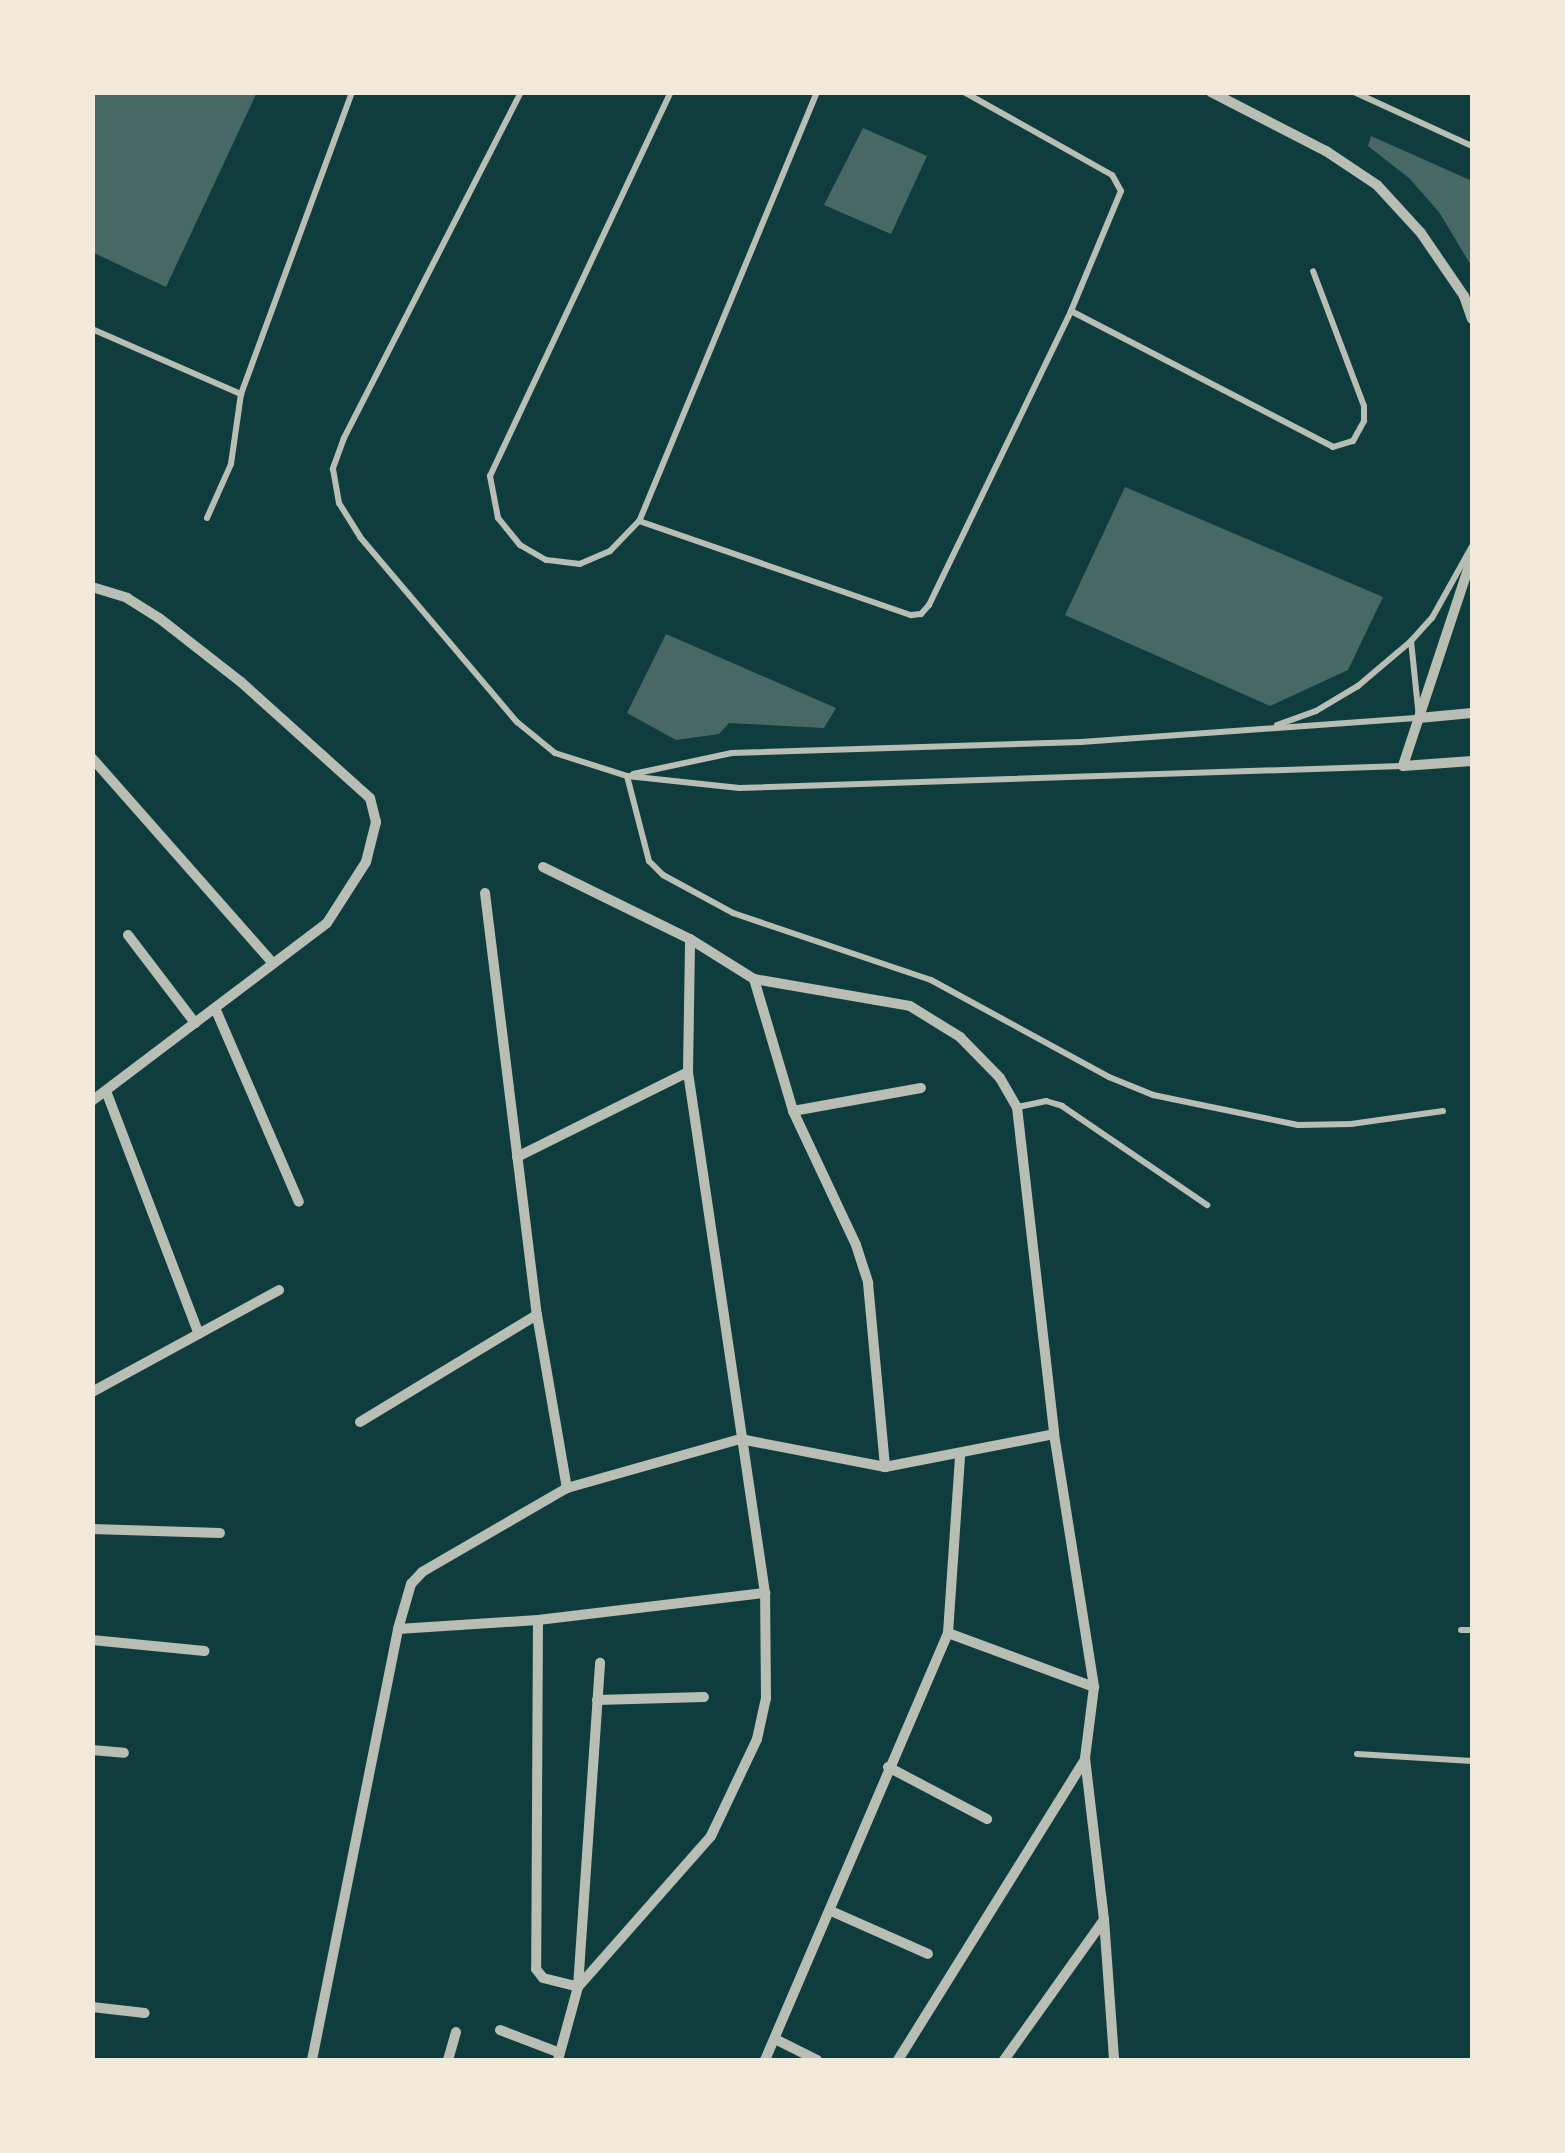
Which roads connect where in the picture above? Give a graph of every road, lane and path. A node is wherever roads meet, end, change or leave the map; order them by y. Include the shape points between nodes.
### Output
1 (352, 92) edge
2 (521, 92) edge
3 (671, 92) edge
4 (817, 92) edge
5 (964, 92) edge
6 (1211, 92) edge
7 (1354, 92) edge
8 (1472, 146) edge
9 (1313, 271) dead end
10 (1071, 311) junction
11 (1472, 319) edge
12 (92, 329) edge
13 (241, 394) junction
14 (208, 518) dead end
15 (639, 521) junction
16 (1472, 546) edge
17 (1472, 557) edge
18 (92, 587) edge
19 (1411, 642) junction
20 (1472, 713) edge
21 (1420, 718) junction
22 (1268, 729) junction
23 (92, 758) edge
24 (1472, 761) edge
25 (1403, 766) junction
26 (627, 776) junction
27 (543, 867) dead end
28 (485, 893) dead end
29 (128, 934) dead end
30 (690, 939) junction
31 (274, 962) junction
32 (754, 979) junction
33 (214, 1008) junction
34 (195, 1024) junction
35 (688, 1072) junction
36 (921, 1088) dead end
37 (106, 1092) junction
38 (92, 1101) edge
39 (1016, 1107) junction
40 (794, 1111) junction
41 (1443, 1111) dead end
42 (517, 1157) junction
43 (299, 1202) dead end
44 (1206, 1204) dead end
45 (279, 1290) dead end
46 (537, 1315) junction
47 (199, 1334) junction
48 (92, 1392) edge
49 (360, 1422) dead end
50 (1055, 1439) junction
51 (740, 1440) junction
52 (960, 1455) junction
53 (886, 1467) junction
54 (567, 1488) junction
55 (92, 1528) edge
56 (220, 1533) dead end
57 (765, 1593) junction
58 (538, 1620) junction
59 (398, 1629) junction
60 (1462, 1630) dead end
61 (1472, 1630) edge
62 (948, 1633) junction
63 (92, 1640) edge
64 (204, 1651) dead end
65 (600, 1663) dead end
66 (1094, 1687) junction
67 (704, 1698) dead end
68 (597, 1700) junction
69 (92, 1750) edge
70 (124, 1754) dead end
71 (1357, 1754) dead end
72 (1085, 1758) junction
73 (1472, 1760) edge
74 (888, 1767) junction
75 (986, 1819) dead end
76 (830, 1911) junction
77 (1104, 1919) junction
78 (928, 1954) dead end
79 (578, 1987) junction
80 (92, 2008) edge
81 (145, 2013) dead end
82 (500, 2030) dead end
83 (456, 2032) dead end
84 (775, 2039) junction
85 (559, 2057) edge
86 (1113, 2059) edge
87 (312, 2060) edge
88 (448, 2060) edge
89 (765, 2060) edge
90 (817, 2060) edge
91 (898, 2060) edge
92 (1004, 2060) edge

1 - 13 lane
2 - 26 lane via 333,469 339,504 360,538 517,722 555,753
3 - 15 lane via 490,476 498,518 520,545 546,560 580,564 610,550
4 - 15 lane
5 - 10 lane via 1118,182 1121,191
6 - 11 street via 1377,184 1421,233
7 - 8 lane
9 - 10 lane via 1364,406 1353,440 1333,447
10 - 15 lane via 920,614 782,574
12 - 13 lane
13 - 14 lane via 231,464
16 - 19 lane
17 - 21 street
18 - 31 street via 159,618 370,798 376,822 366,862 327,923
19 - 21 lane
19 - 22 lane via 1358,686
20 - 21 street
21 - 22 lane
21 - 25 street
22 - 26 lane via 732,753
23 - 31 street
24 - 25 street
25 - 26 lane via 740,788
26 - 41 lane via 650,861 663,875 733,913 932,980 1109,1077 1153,1095 1298,1125
27 - 30 street
28 - 42 street
29 - 34 street
30 - 32 street
30 - 35 street
31 - 33 street
32 - 39 street via 910,1006 960,1037 1000,1078
32 - 40 street
33 - 34 street
33 - 43 street
34 - 37 street
35 - 42 street
35 - 51 street
36 - 40 street
37 - 38 street
37 - 47 street
39 - 44 lane via 1046,1101 1062,1106
39 - 50 street
40 - 53 street via 868,1283
42 - 46 street
45 - 47 street
46 - 49 street
46 - 54 street
47 - 48 street
50 - 52 street
50 - 66 street
51 - 53 street
51 - 54 street
51 - 57 street
52 - 53 street
52 - 62 street
54 - 59 street via 422,1572
55 - 56 street
57 - 58 street
57 - 79 street via 766,1698 737,1788 710,1836
58 - 59 street
58 - 79 street via 536,1969 544,1978
59 - 87 street
60 - 61 lane
62 - 66 street
62 - 74 street
63 - 64 street
65 - 68 street
66 - 72 street
67 - 68 street
68 - 79 street
69 - 70 street
71 - 73 lane
72 - 77 street
72 - 91 street
74 - 75 street
74 - 76 street
76 - 78 street
76 - 84 street
77 - 86 street
77 - 92 street
79 - 85 street
80 - 81 street
82 - 85 street
83 - 88 street
84 - 89 street
84 - 90 street

